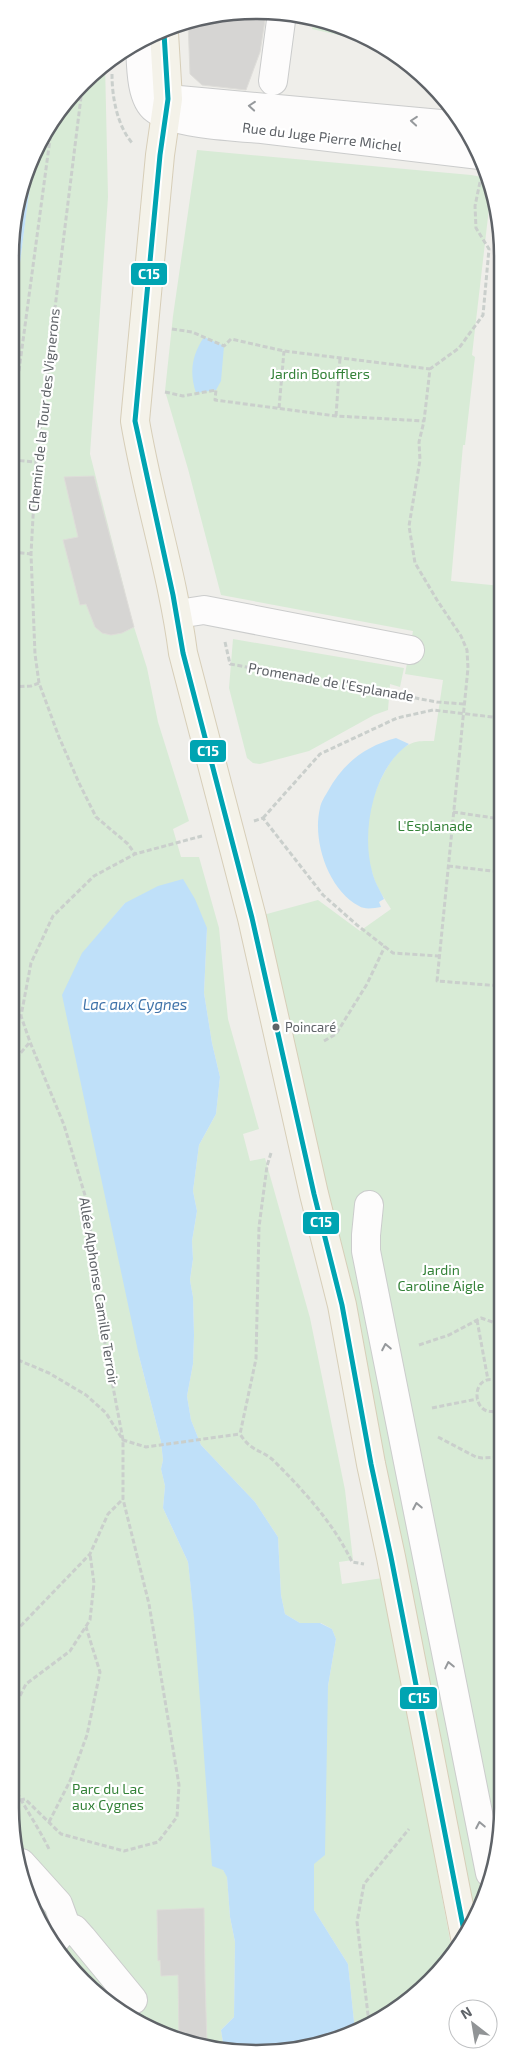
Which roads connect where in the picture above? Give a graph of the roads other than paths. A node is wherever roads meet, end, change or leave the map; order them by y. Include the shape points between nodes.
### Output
1 (281, 20) edge
2 (164, 38) edge
3 (140, 50) edge
4 (273, 80) dead end
5 (166, 107) junction
6 (455, 126) edge
7 (477, 167) edge
8 (178, 614) junction
9 (410, 650) dead end
10 (369, 1205) dead end
11 (488, 1862) edge
12 (27, 1870) edge
13 (463, 1925) edge
14 (60, 1935) edge
15 (133, 2000) dead end

1 - 4 street
2 - 5 main road
3 - 5 street via 147,99 153,108
6 -> 5 street, Rue du Juge Pierre Michel
5 - 7 street, Rue du Juge Pierre Michel via 219,124
5 - 8 main road via 135,421
8 - 9 street via 204,610
8 - 13 main road via 184,653 254,923 342,1305
11 -> 10 street via 366,1251
12 - 14 street via 58,1904
14 - 15 street via 74,1929

